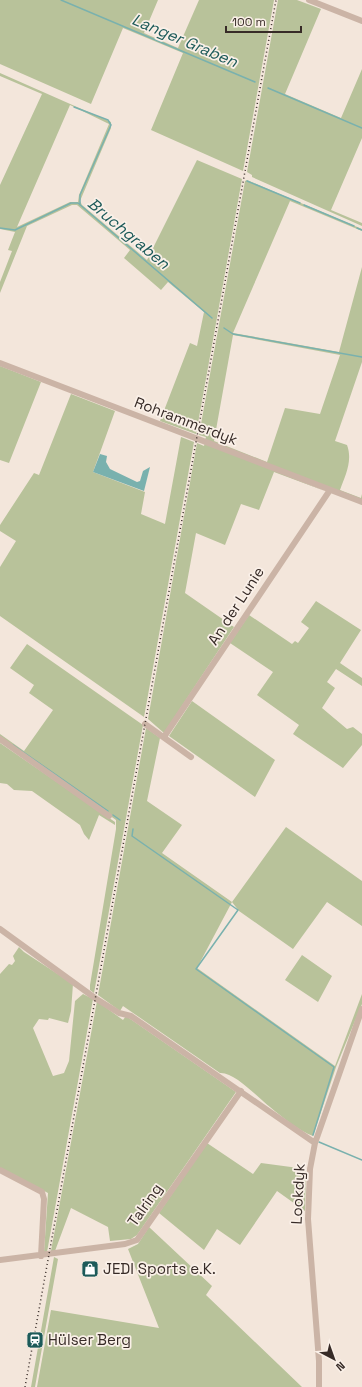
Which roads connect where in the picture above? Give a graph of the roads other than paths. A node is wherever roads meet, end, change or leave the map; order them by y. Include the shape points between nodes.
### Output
1 (309, 0) edge
2 (362, 21) edge
3 (0, 363) edge
4 (330, 490) junction
5 (362, 502) edge
6 (145, 724) dead end
7 (164, 737) junction
8 (0, 739) edge
9 (191, 757) dead end
10 (109, 816) dead end
11 (0, 929) edge
12 (362, 1010) edge
13 (241, 1091) junction
14 (315, 1143) junction
15 (0, 1170) edge
16 (41, 1256) junction
17 (0, 1260) edge
18 (320, 1387) edge

1 - 2 street
3 - 4 street, Rohrammerdyk
4 - 5 street, Rohrammerdyk
4 - 7 street, An der Lunie
6 - 7 street
7 - 9 street
8 - 10 street
11 - 13 street via 95,998 119,1013 131,1016
12 - 14 street, Lookdyk
13 - 14 street
13 - 16 street, Talring via 137,1240
14 - 18 street, Lookdyk via 310,1170 308,1219
15 - 16 street via 42,1192 44,1199
16 - 17 street, Talring

